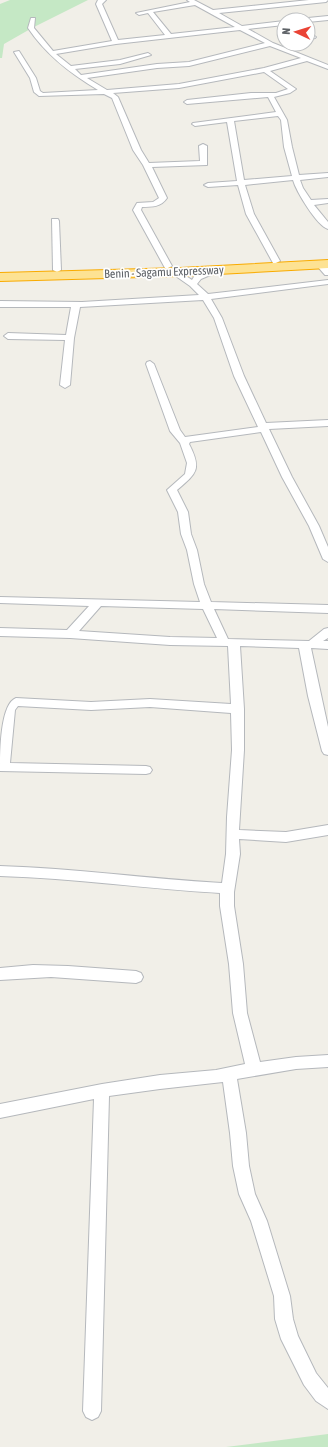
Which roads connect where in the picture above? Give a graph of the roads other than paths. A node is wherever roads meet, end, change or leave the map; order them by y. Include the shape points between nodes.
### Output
1 (103, 0) edge
2 (253, 0) edge
3 (326, 0) edge
4 (193, 1) edge
5 (305, 1) edge
6 (264, 7) junction
7 (150, 11) junction
8 (213, 12) junction
9 (139, 13) dead end
10 (328, 18) edge
11 (33, 19) dead end
12 (316, 19) edge
13 (276, 24) edge
14 (241, 27) junction
15 (170, 37) junction
16 (116, 42) junction
17 (274, 45) junction
18 (17, 52) dead end
19 (51, 53) junction
20 (148, 55) dead end
21 (306, 59) junction
22 (328, 67) edge
23 (69, 68) junction
24 (265, 70) junction
25 (80, 77) junction
26 (105, 91) junction
27 (270, 95) junction
28 (186, 102) dead end
29 (280, 114) junction
30 (230, 119) junction
31 (195, 124) dead end
32 (203, 146) dead end
33 (147, 165) junction
34 (328, 174) edge
35 (296, 177) junction
36 (241, 183) junction
37 (208, 185) dead end
38 (328, 201) edge
39 (309, 203) junction
40 (328, 216) edge
41 (319, 217) junction
42 (55, 220) dead end
43 (328, 227) edge
44 (276, 261) junction
45 (326, 265) edge
46 (171, 269) junction
47 (57, 270) junction
48 (218, 270) junction
49 (0, 272) edge
50 (0, 277) edge
51 (328, 282) edge
52 (193, 284) junction
53 (206, 297) junction
54 (0, 304) edge
55 (76, 304) junction
56 (8, 336) dead end
57 (70, 338) junction
58 (150, 364) dead end
59 (65, 385) dead end
60 (328, 423) edge
61 (264, 428) junction
62 (184, 442) junction
63 (328, 559) edge
64 (0, 600) edge
65 (98, 603) junction
66 (207, 605) junction
67 (328, 608) edge
68 (0, 632) edge
69 (328, 632) edge
70 (70, 634) junction
71 (230, 643) junction
72 (308, 644) junction
73 (328, 645) edge
74 (238, 709) junction
75 (328, 751) edge
76 (2, 767) edge
77 (146, 770) dead end
78 (328, 830) edge
79 (233, 834) junction
80 (0, 871) edge
81 (228, 888) junction
82 (0, 974) edge
83 (136, 977) dead end
84 (328, 1061) edge
85 (254, 1069) junction
86 (230, 1074) junction
87 (102, 1091) junction
88 (0, 1110) edge
89 (328, 1400) edge
90 (92, 1411) dead end

1 - 16 street via 99,4
2 - 6 street
3 - 5 street
4 - 7 street
4 - 8 street
5 - 6 street
6 - 8 street
7 - 9 street
7 - 15 street
8 - 14 street
10 - 12 street
11 - 19 street via 32,31
13 - 14 street
14 - 15 street
14 - 17 street
15 - 16 street
16 - 19 street
17 - 21 street
17 - 25 street via 189,64
18 - 26 street via 33,78 38,94
19 - 23 street
20 - 23 street via 120,62
21 - 22 street
21 - 24 street
23 - 25 street
24 - 26 street via 179,86
24 - 27 street via 293,89
25 - 26 street
26 - 33 street via 115,97 137,150
27 - 28 street
27 - 29 street
29 - 30 street
29 - 35 street via 284,120
30 - 31 street
30 - 36 street
32 - 33 street via 204,163
33 - 46 street via 163,198 157,204 140,205 137,210
34 - 35 street
35 - 36 street
35 - 39 street via 299,188
36 - 37 street
36 - 44 street via 250,214
38 - 39 street
39 - 41 street
40 - 41 street
41 - 43 street
42 - 47 street
44 - 45 highway
44 - 46 highway
45 - 48 highway, Benin - Sagamu Expressway
46 - 47 highway
46 - 48 highway, Benin - Sagamu Expressway
46 - 50 highway, Benin - Sagamu Expressway
46 - 52 street
47 - 49 highway
48 - 52 street via 198,277
51 - 53 street
52 - 53 street
53 - 55 street
53 - 61 street via 218,318 239,376
54 - 55 street
55 - 57 street
56 - 57 street
57 - 59 street
58 - 62 street via 175,431
60 - 61 street
61 - 62 street
61 - 63 street
62 - 66 street via 193,466 192,472 172,493 183,512 186,534
64 - 65 street
65 - 66 street
65 - 70 street
66 - 67 street
66 - 71 street via 213,621
68 - 70 street
69 - 72 street
70 - 71 street
71 - 72 street
71 - 74 street
72 - 73 street
72 - 75 street via 314,696
74 - 76 street via 150,703 91,706 16,702 9,710
74 - 79 street
76 - 77 street
78 - 79 street via 286,837
79 - 81 street
80 - 81 street
81 - 85 street via 227,906 240,1013
82 - 83 street via 40,971
84 - 85 street
85 - 86 street
86 - 87 street
86 - 89 street via 241,1166 247,1194 259,1221 282,1296 284,1319 310,1379
87 - 88 street
87 - 90 street

